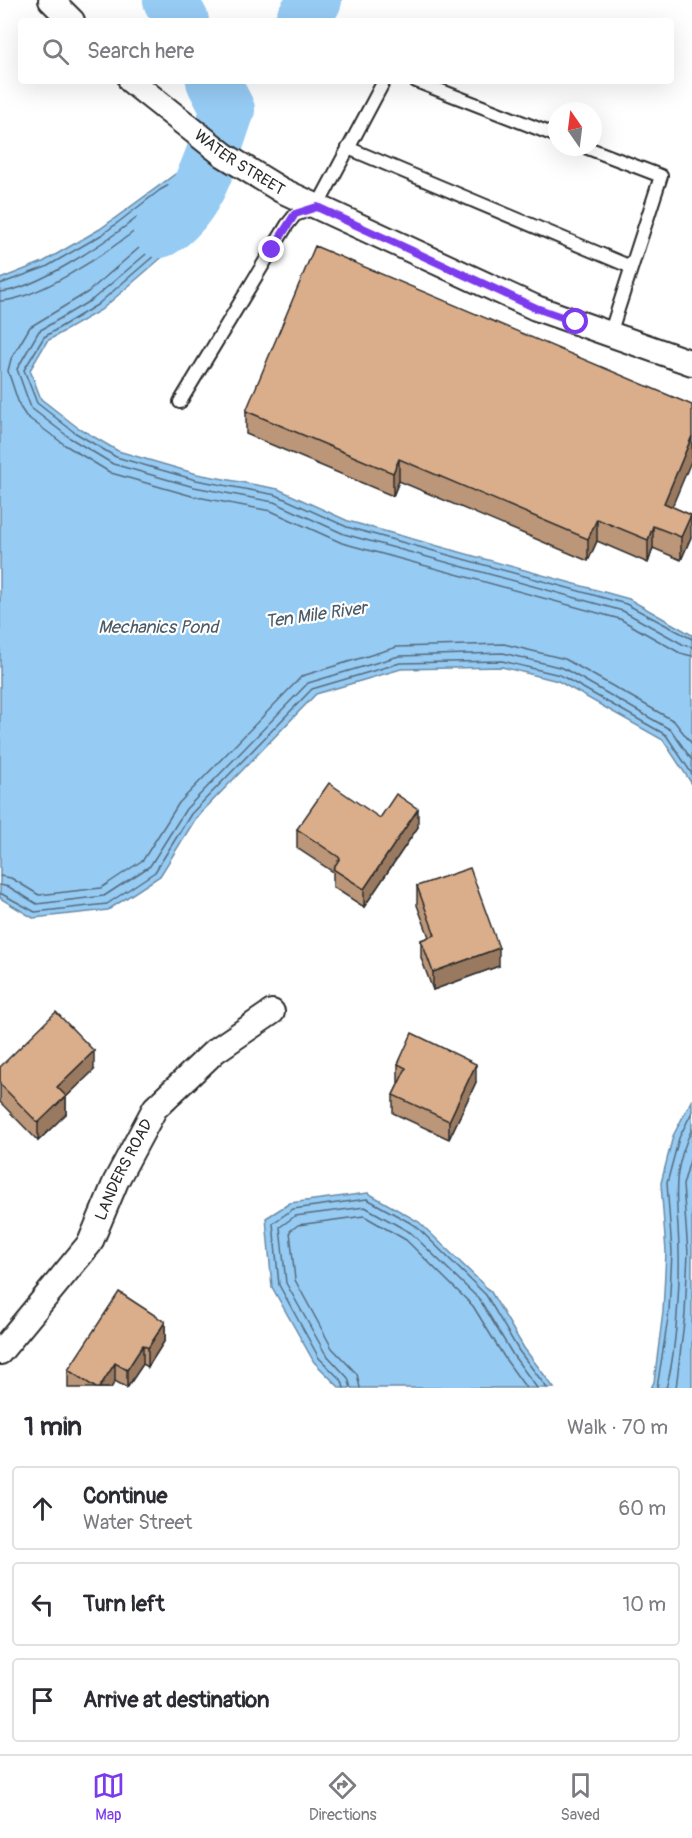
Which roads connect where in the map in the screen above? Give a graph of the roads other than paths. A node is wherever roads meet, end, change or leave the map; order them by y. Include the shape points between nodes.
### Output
1 (51, 0) edge
2 (69, 18) edge
3 (135, 84) edge
4 (382, 84) edge
5 (424, 84) edge
6 (548, 132) edge
7 (348, 148) junction
8 (602, 153) edge
9 (317, 207) junction
10 (632, 267) junction
11 (610, 334) junction
12 (692, 363) edge
13 (180, 402) dead end
14 (272, 1012) dead end
15 (0, 1352) edge

1 - 2 street
3 - 9 street, WATER STREET via 224,155
4 - 7 lane
5 - 6 lane
7 - 9 lane
7 - 10 lane
8 - 10 lane via 661,176
9 - 11 street, WATER STREET via 536,308
9 - 13 lane via 295,214 287,225
10 - 11 lane
11 - 12 street, WATER STREET
14 - 15 street, LANDERS ROAD via 215,1051 155,1108 116,1181 90,1244

